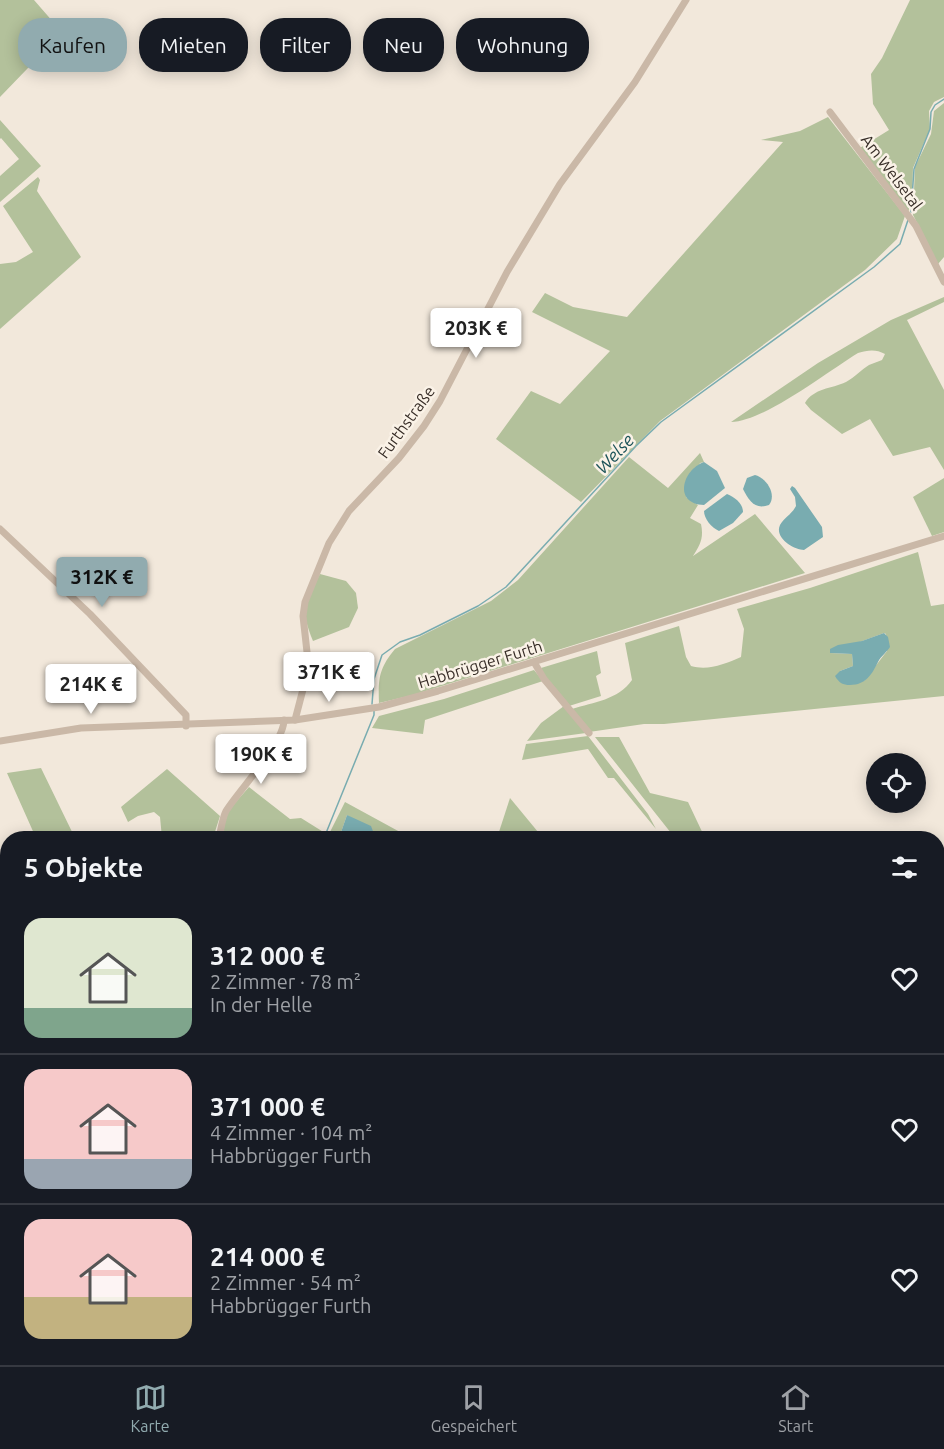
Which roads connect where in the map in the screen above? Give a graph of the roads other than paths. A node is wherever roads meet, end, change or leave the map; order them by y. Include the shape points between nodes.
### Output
1 (686, 0) edge
2 (830, 112) dead end
3 (941, 266) edge
4 (944, 282) edge
5 (0, 529) edge
6 (944, 536) edge
7 (534, 662) junction
8 (284, 720) junction
9 (295, 720) junction
10 (186, 725) junction
11 (589, 734) dead end
12 (0, 741) edge
13 (221, 831) edge

1 - 9 street, Furthstraße via 635,82 560,184 507,272 429,418 399,459 350,511 329,543 305,602 307,674
2 - 3 street, Am Welsetal via 909,216
3 - 4 street, Am Welsetal
5 - 10 street via 90,614 186,715
6 - 7 street, Habbrügger Furth
7 - 9 street, Habbrügger Furth via 367,710
7 - 11 street
8 - 9 street, Habbrügger Furth
8 - 10 street, Habbrügger Furth
8 - 13 street via 284,729 225,813
10 - 12 street, Habbrügger Furth via 81,728

